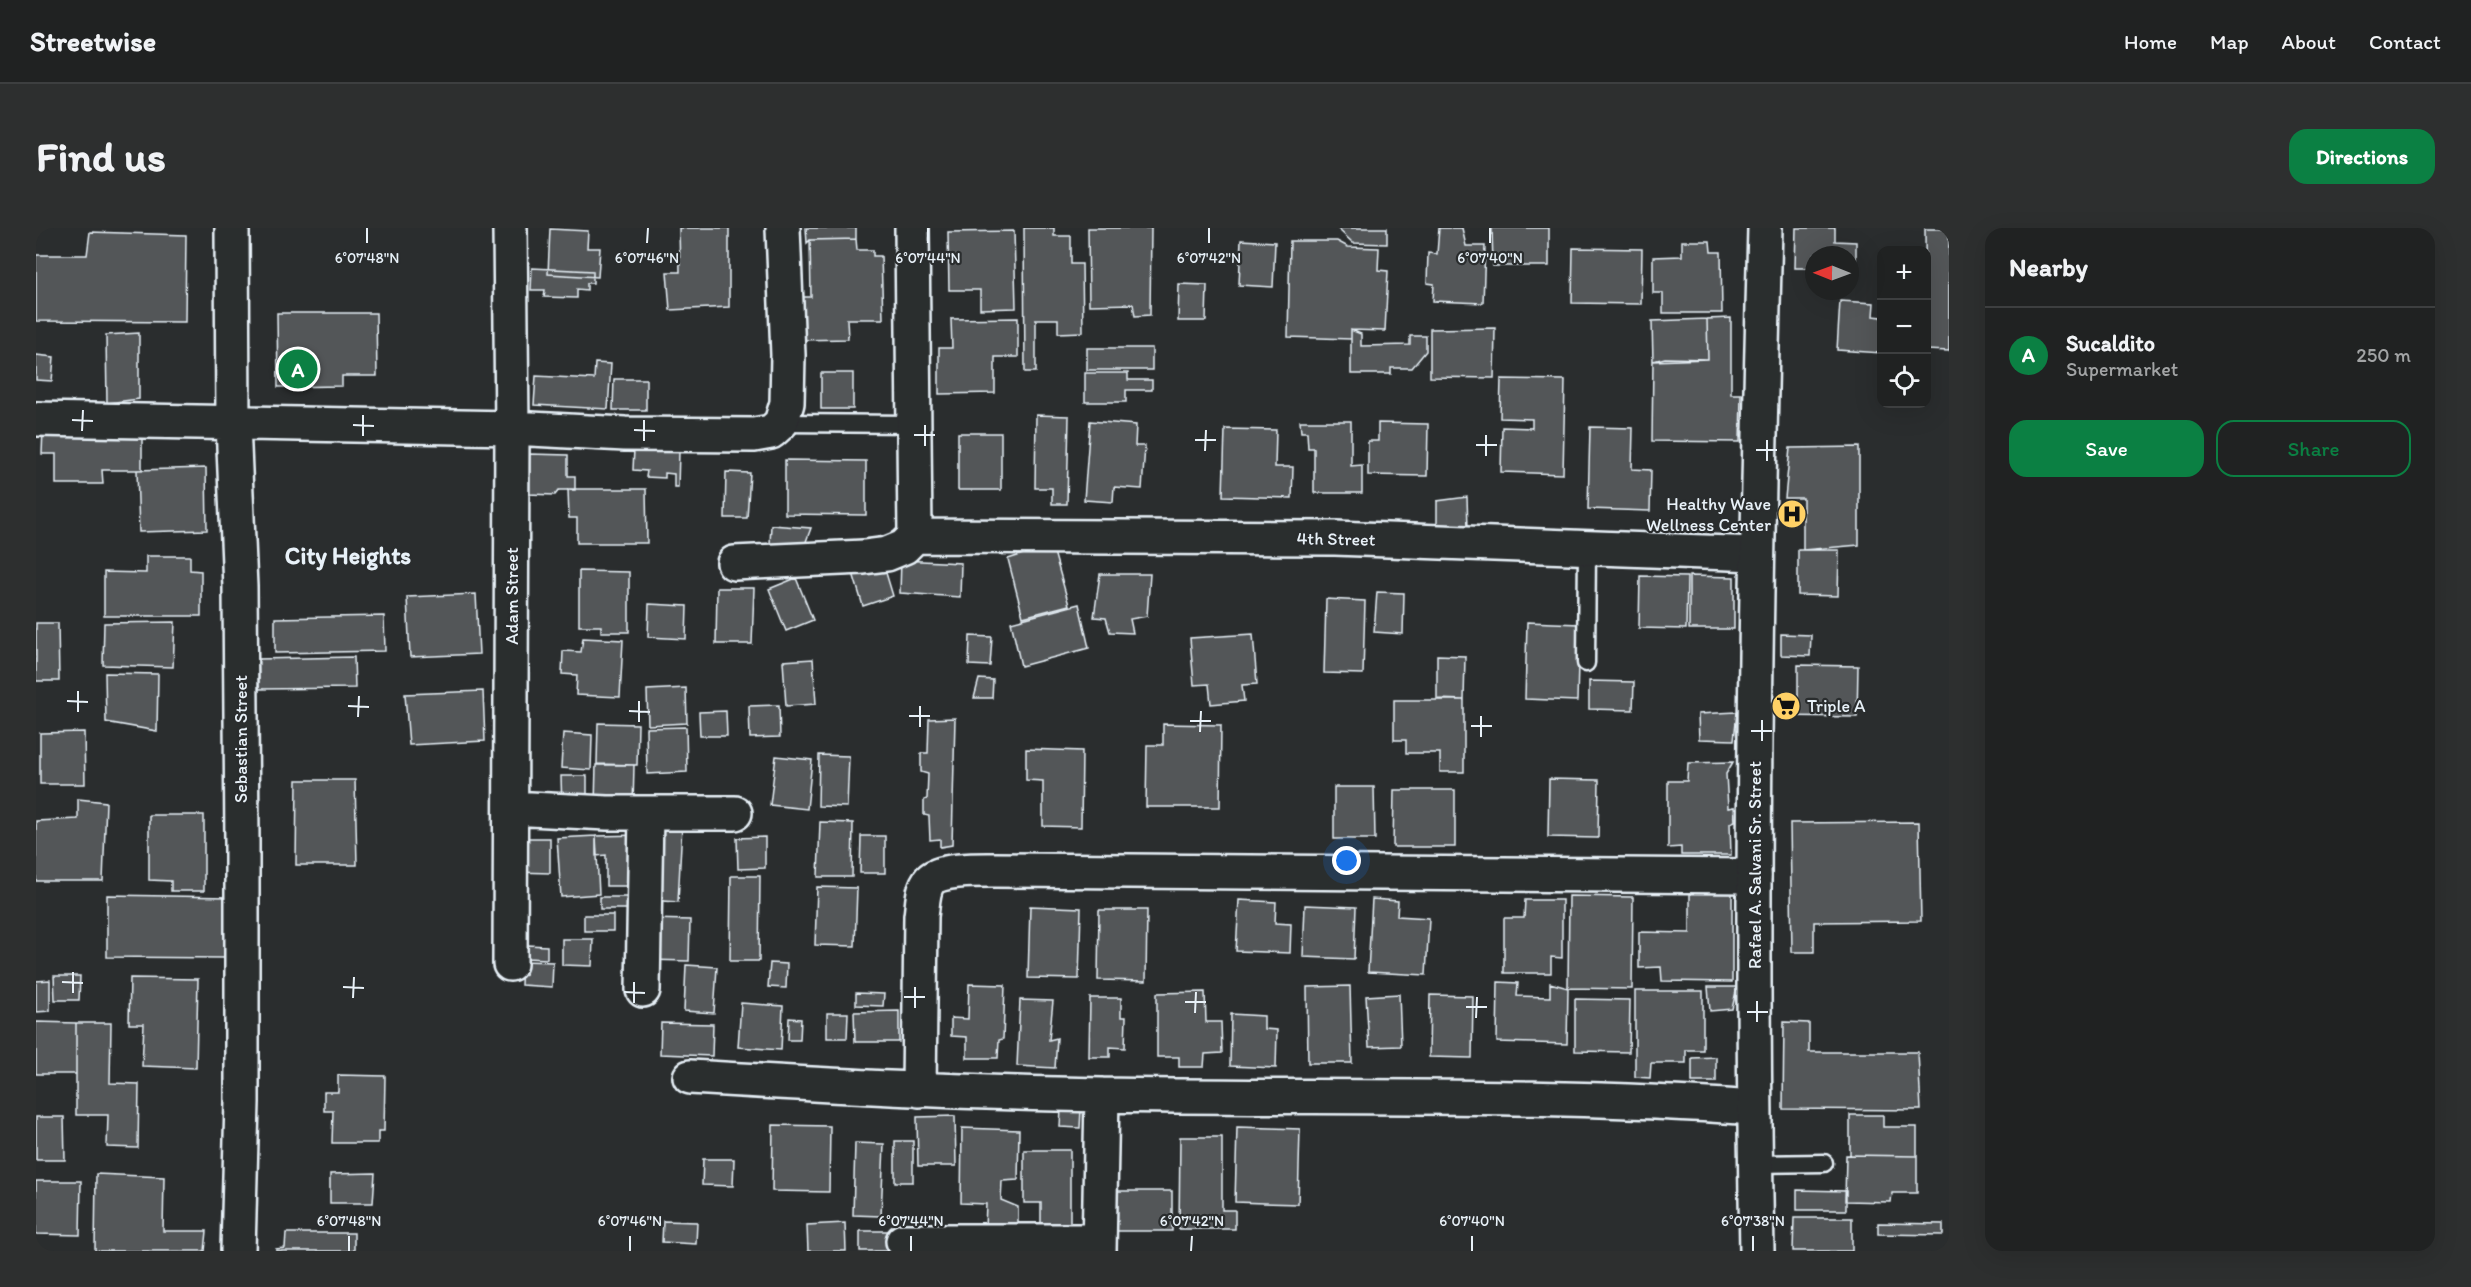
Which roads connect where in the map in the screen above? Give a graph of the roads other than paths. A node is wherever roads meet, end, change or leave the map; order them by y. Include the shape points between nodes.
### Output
1 (232, 228) edge
2 (510, 228) edge
3 (783, 228) edge
4 (912, 228) edge
5 (1765, 228) edge
6 (36, 419) edge
7 (781, 423) junction
8 (233, 424) junction
9 (914, 424) junction
10 (512, 428) junction
11 (915, 536) junction
12 (1587, 548) junction
13 (1757, 554) junction
14 (734, 563) dead end
15 (1586, 663) dead end
16 (511, 808) junction
17 (646, 813) junction
18 (735, 813) dead end
19 (1755, 876) junction
20 (510, 964) dead end
21 (643, 990) dead end
22 (690, 1077) dead end
23 (919, 1090) junction
24 (1102, 1095) junction
25 (1754, 1108) junction
26 (1824, 1163) dead end
27 (1756, 1164) junction
28 (903, 1240) dead end
29 (1099, 1246) edge
30 (238, 1251) edge
31 (1757, 1251) edge

1 - 8 street, Sebastian Street
2 - 10 street, Adam Street
3 - 7 street via 788,355 787,403
4 - 9 street
5 - 13 street, Rafael A. Salvani Sr. Street
6 - 8 street
7 - 9 lane
7 - 10 street via 771,432 754,435
8 - 10 street
8 - 30 street, Sebastian Street via 240,587 242,843
9 - 11 street
10 - 16 street, Adam Street
11 - 12 street, 4th Street via 1335,538
11 - 14 street via 904,547 887,554
12 - 13 street, 4th Street
12 - 15 lane
13 - 19 street, Rafael A. Salvani Sr. Street
16 - 17 street
16 - 20 street, Adam Street
17 - 18 street
17 - 21 street
19 - 23 street via 1007,870 940,874 931,879 924,891 921,916
19 - 25 street, Rafael A. Salvani Sr. Street
22 - 23 street
23 - 24 street
24 - 25 street via 1652,1100
24 - 29 street
25 - 27 street, Rafael A. Salvani Sr. Street
26 - 27 lane
27 - 31 street, Rafael A. Salvani Sr. Street
28 - 29 street

